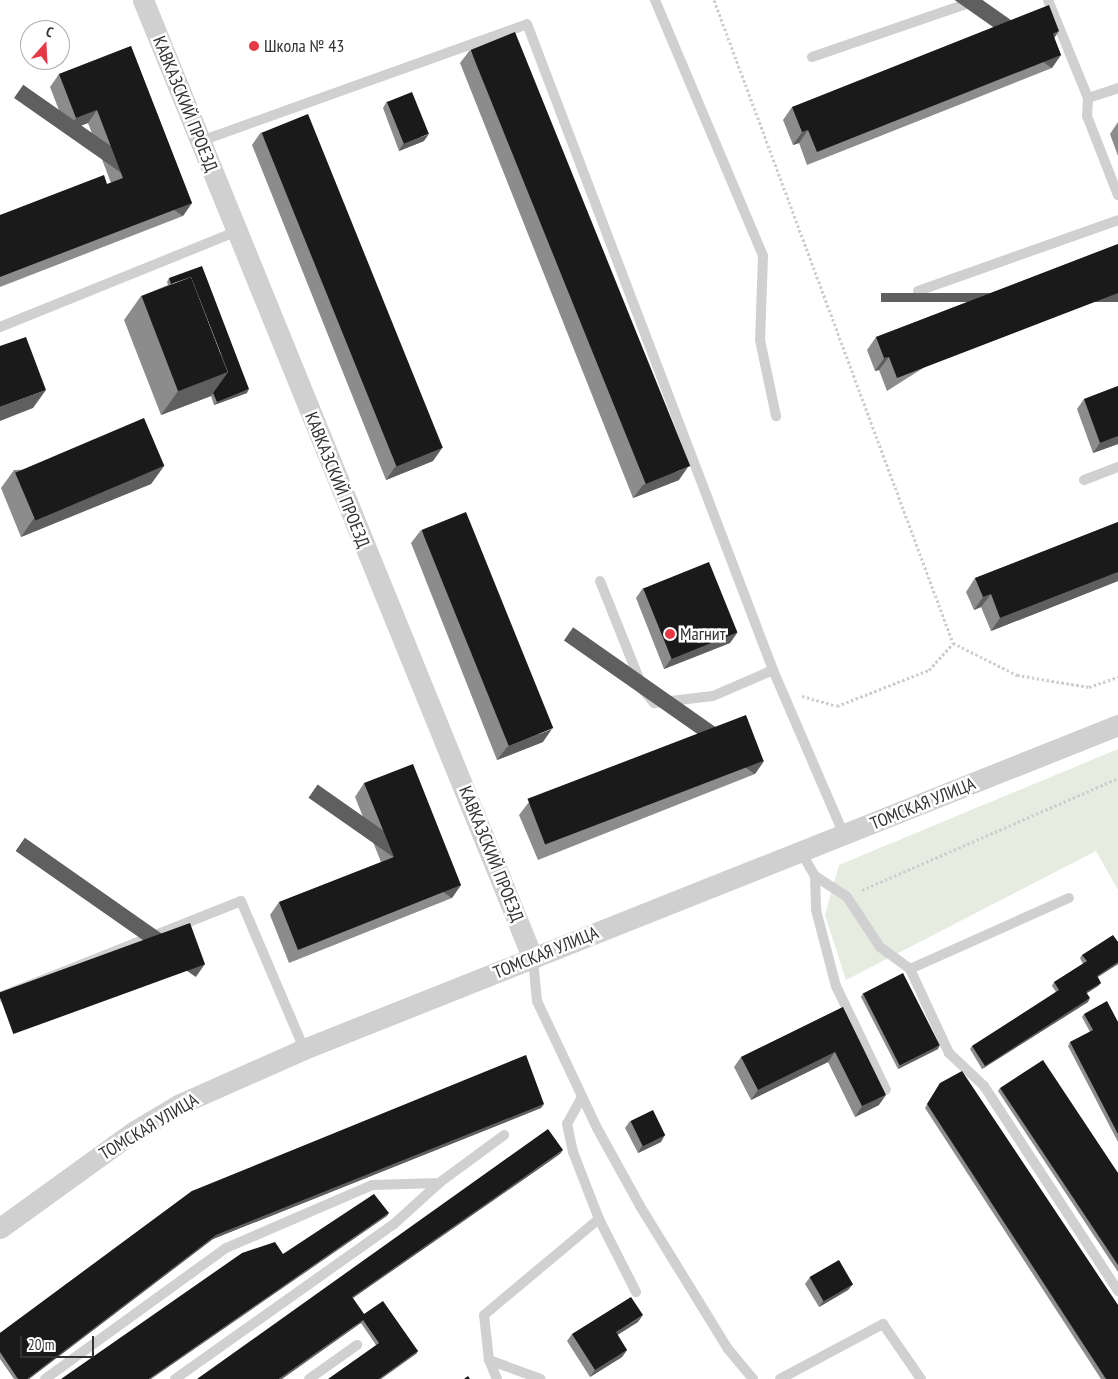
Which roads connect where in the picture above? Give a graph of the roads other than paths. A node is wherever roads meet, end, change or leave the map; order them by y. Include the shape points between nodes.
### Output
1 (143, 0) edge
2 (655, 0) edge
3 (978, 0) edge
4 (1048, 0) edge
5 (812, 57) dead end
6 (1118, 88) edge
7 (1088, 98) junction
8 (201, 141) junction
9 (1118, 195) edge
10 (1118, 220) edge
11 (235, 232) junction
12 (918, 291) dead end
13 (0, 327) edge
14 (776, 416) dead end
15 (1118, 467) edge
16 (1084, 480) dead end
17 (600, 581) dead end
18 (773, 670) junction
19 (1118, 725) edge
20 (844, 835) junction
21 (800, 852) junction
22 (815, 876) junction
23 (1070, 898) dead end
24 (533, 959) junction
25 (910, 969) junction
26 (0, 997) edge
27 (304, 1048) junction
28 (886, 1090) edge
29 (582, 1097) junction
30 (504, 1135) dead end
31 (439, 1183) junction
32 (599, 1219) junction
33 (0, 1228) edge
34 (1118, 1291) edge
35 (636, 1292) dead end
36 (357, 1345) dead end
37 (489, 1360) junction
38 (45, 1379) edge
39 (175, 1379) edge
40 (309, 1379) edge
41 (496, 1379) edge
42 (541, 1379) edge
43 (753, 1379) edge
44 (780, 1379) edge
45 (921, 1379) edge

1 - 8 street, КАВКАЗСКИЙ ПРОЕЗД
2 - 14 lane via 763,256 760,340
3 - 5 lane
4 - 7 lane
6 - 7 lane
7 - 9 lane via 1087,116
8 - 11 street, КАВКАЗСКИЙ ПРОЕЗД
8 - 18 lane via 527,24
10 - 12 lane
11 - 13 lane
11 - 24 street, КАВКАЗСКИЙ ПРОЕЗД
15 - 16 lane
17 - 18 lane via 644,691 654,703 713,696
18 - 20 lane
19 - 20 street, ТОМСКАЯ УЛИЦА
20 - 21 street, ТОМСКАЯ УЛИЦА
21 - 22 lane
21 - 24 street, ТОМСКАЯ УЛИЦА
22 - 25 lane via 847,897 880,947
22 - 28 lane via 816,910 836,986
23 - 25 lane
24 - 27 street, ТОМСКАЯ УЛИЦА
24 - 29 lane via 537,1001
25 - 34 lane via 948,1053 984,1086
26 - 27 lane via 241,901
27 - 33 street, ТОМСКАЯ УЛИЦА via 180,1104 133,1132
29 - 32 lane via 567,1124 572,1152
29 - 43 lane via 640,1206 728,1349
30 - 31 lane
31 - 38 lane via 372,1185 226,1248
31 - 39 lane via 394,1224
32 - 35 lane
32 - 37 lane via 484,1315
36 - 40 lane
37 - 41 lane
37 - 42 lane
44 - 45 lane via 883,1324

